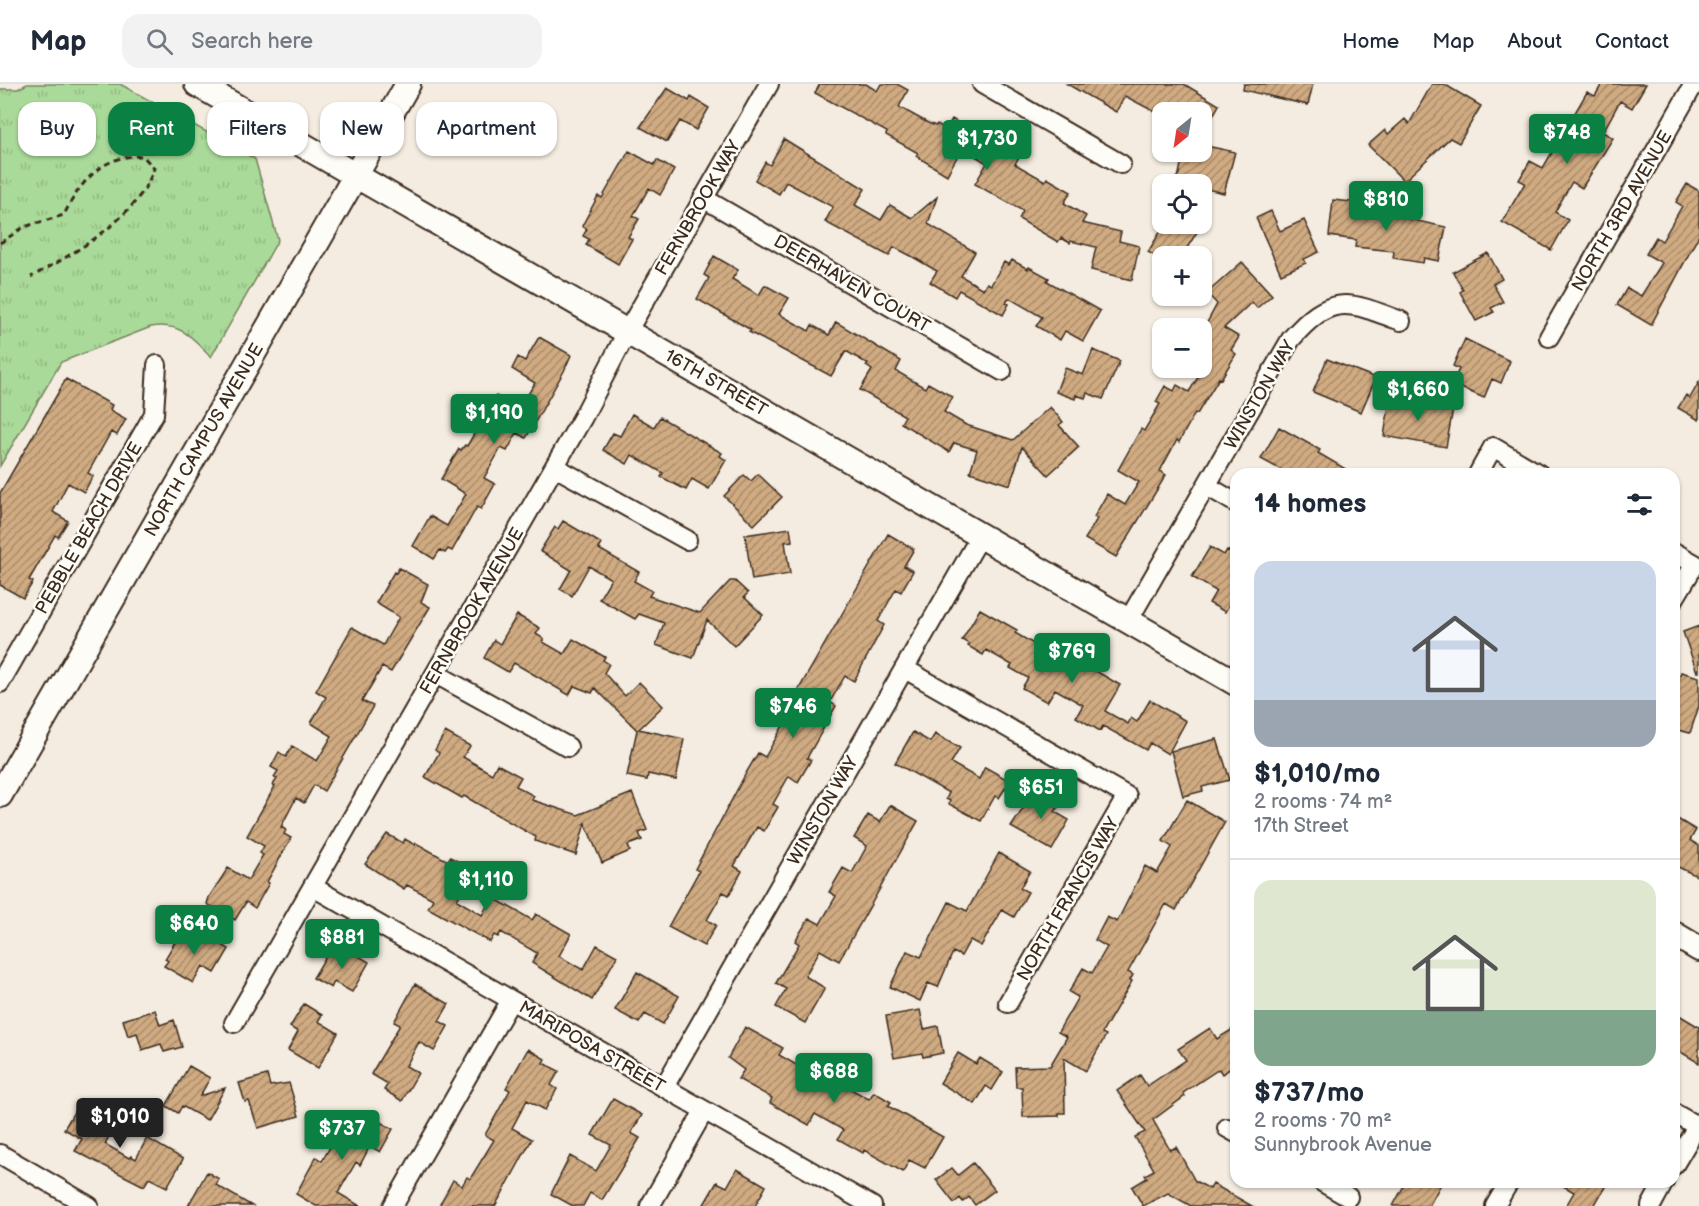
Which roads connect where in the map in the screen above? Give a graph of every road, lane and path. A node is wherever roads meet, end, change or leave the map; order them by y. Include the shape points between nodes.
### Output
1 (197, 84) edge
2 (408, 84) edge
3 (769, 84) edge
4 (982, 84) edge
5 (1694, 84) edge
6 (1121, 164) dead end
7 (356, 175) junction
8 (703, 198) junction
9 (0, 243) edge
10 (32, 277) dead end
11 (1401, 321) dead end
12 (627, 332) junction
13 (1549, 337) dead end
14 (158, 365) dead end
15 (1002, 371) dead end
16 (555, 466) junction
17 (1481, 468) edge
18 (1529, 468) edge
19 (1207, 486) junction
20 (1230, 499) edge
21 (981, 535) junction
22 (687, 540) dead end
23 (1680, 555) edge
24 (1680, 589) edge
25 (1128, 621) junction
26 (905, 669) junction
27 (436, 674) junction
28 (1230, 679) edge
29 (0, 683) edge
30 (568, 747) dead end
31 (0, 795) edge
32 (313, 887) junction
33 (1680, 938) edge
34 (1699, 949) edge
35 (511, 1000) junction
36 (1008, 1003) dead end
37 (234, 1023) dead end
38 (664, 1087) junction
39 (704, 1111) junction
40 (1680, 1116) edge
41 (1698, 1124) edge
42 (0, 1154) edge
43 (1680, 1155) edge
44 (1334, 1188) edge
45 (1506, 1188) edge
46 (1661, 1188) edge
47 (1349, 1195) edge
48 (88, 1206) edge
49 (393, 1206) edge
50 (650, 1206) edge
51 (872, 1206) edge
52 (1495, 1206) edge
53 (1651, 1206) edge

1 - 7 main road, 16TH STREET
2 - 7 main road, NORTH CAMPUS AVENUE
3 - 8 street, FERNBROOK WAY
4 - 6 street
5 - 13 street, NORTH 3RD AVENUE
7 - 12 main road, 16TH STREET
7 - 31 main road, NORTH CAMPUS AVENUE
8 - 12 street, FERNBROOK WAY
8 - 15 street, DEERHAVEN COURT
9 - 10 path via 24,227 64,214 84,180 110,163 128,155 143,156 154,168 149,185 133,204 79,250
11 - 19 street, WINSTON WAY via 1358,305 1331,306 1309,319 1291,339
12 - 16 street, FERNBROOK AVENUE
12 - 21 main road, 16TH STREET
14 - 29 street, PEBBLE BEACH DRIVE via 154,414
16 - 22 street
16 - 27 street, FERNBROOK AVENUE
17 - 18 street via 1493,447
19 - 20 street
19 - 25 street, WINSTON WAY
21 - 25 main road, 16TH STREET
21 - 26 street, WINSTON WAY
23 - 24 street via 1695,564
25 - 28 main road, 16TH STREET
26 - 36 street, NORTH FRANCIS WAY via 1128,796
26 - 38 street, WINSTON WAY
27 - 30 street
27 - 32 street, FERNBROOK AVENUE
32 - 35 street, MARIPOSA STREET
32 - 37 street
33 - 34 main road
35 - 38 street, MARIPOSA STREET
35 - 49 street
38 - 39 street, MARIPOSA STREET
39 - 50 street
39 - 51 street, MARIPOSA STREET
40 - 41 street
41 - 43 street
42 - 48 street
44 - 47 street
45 - 52 street
46 - 53 street

